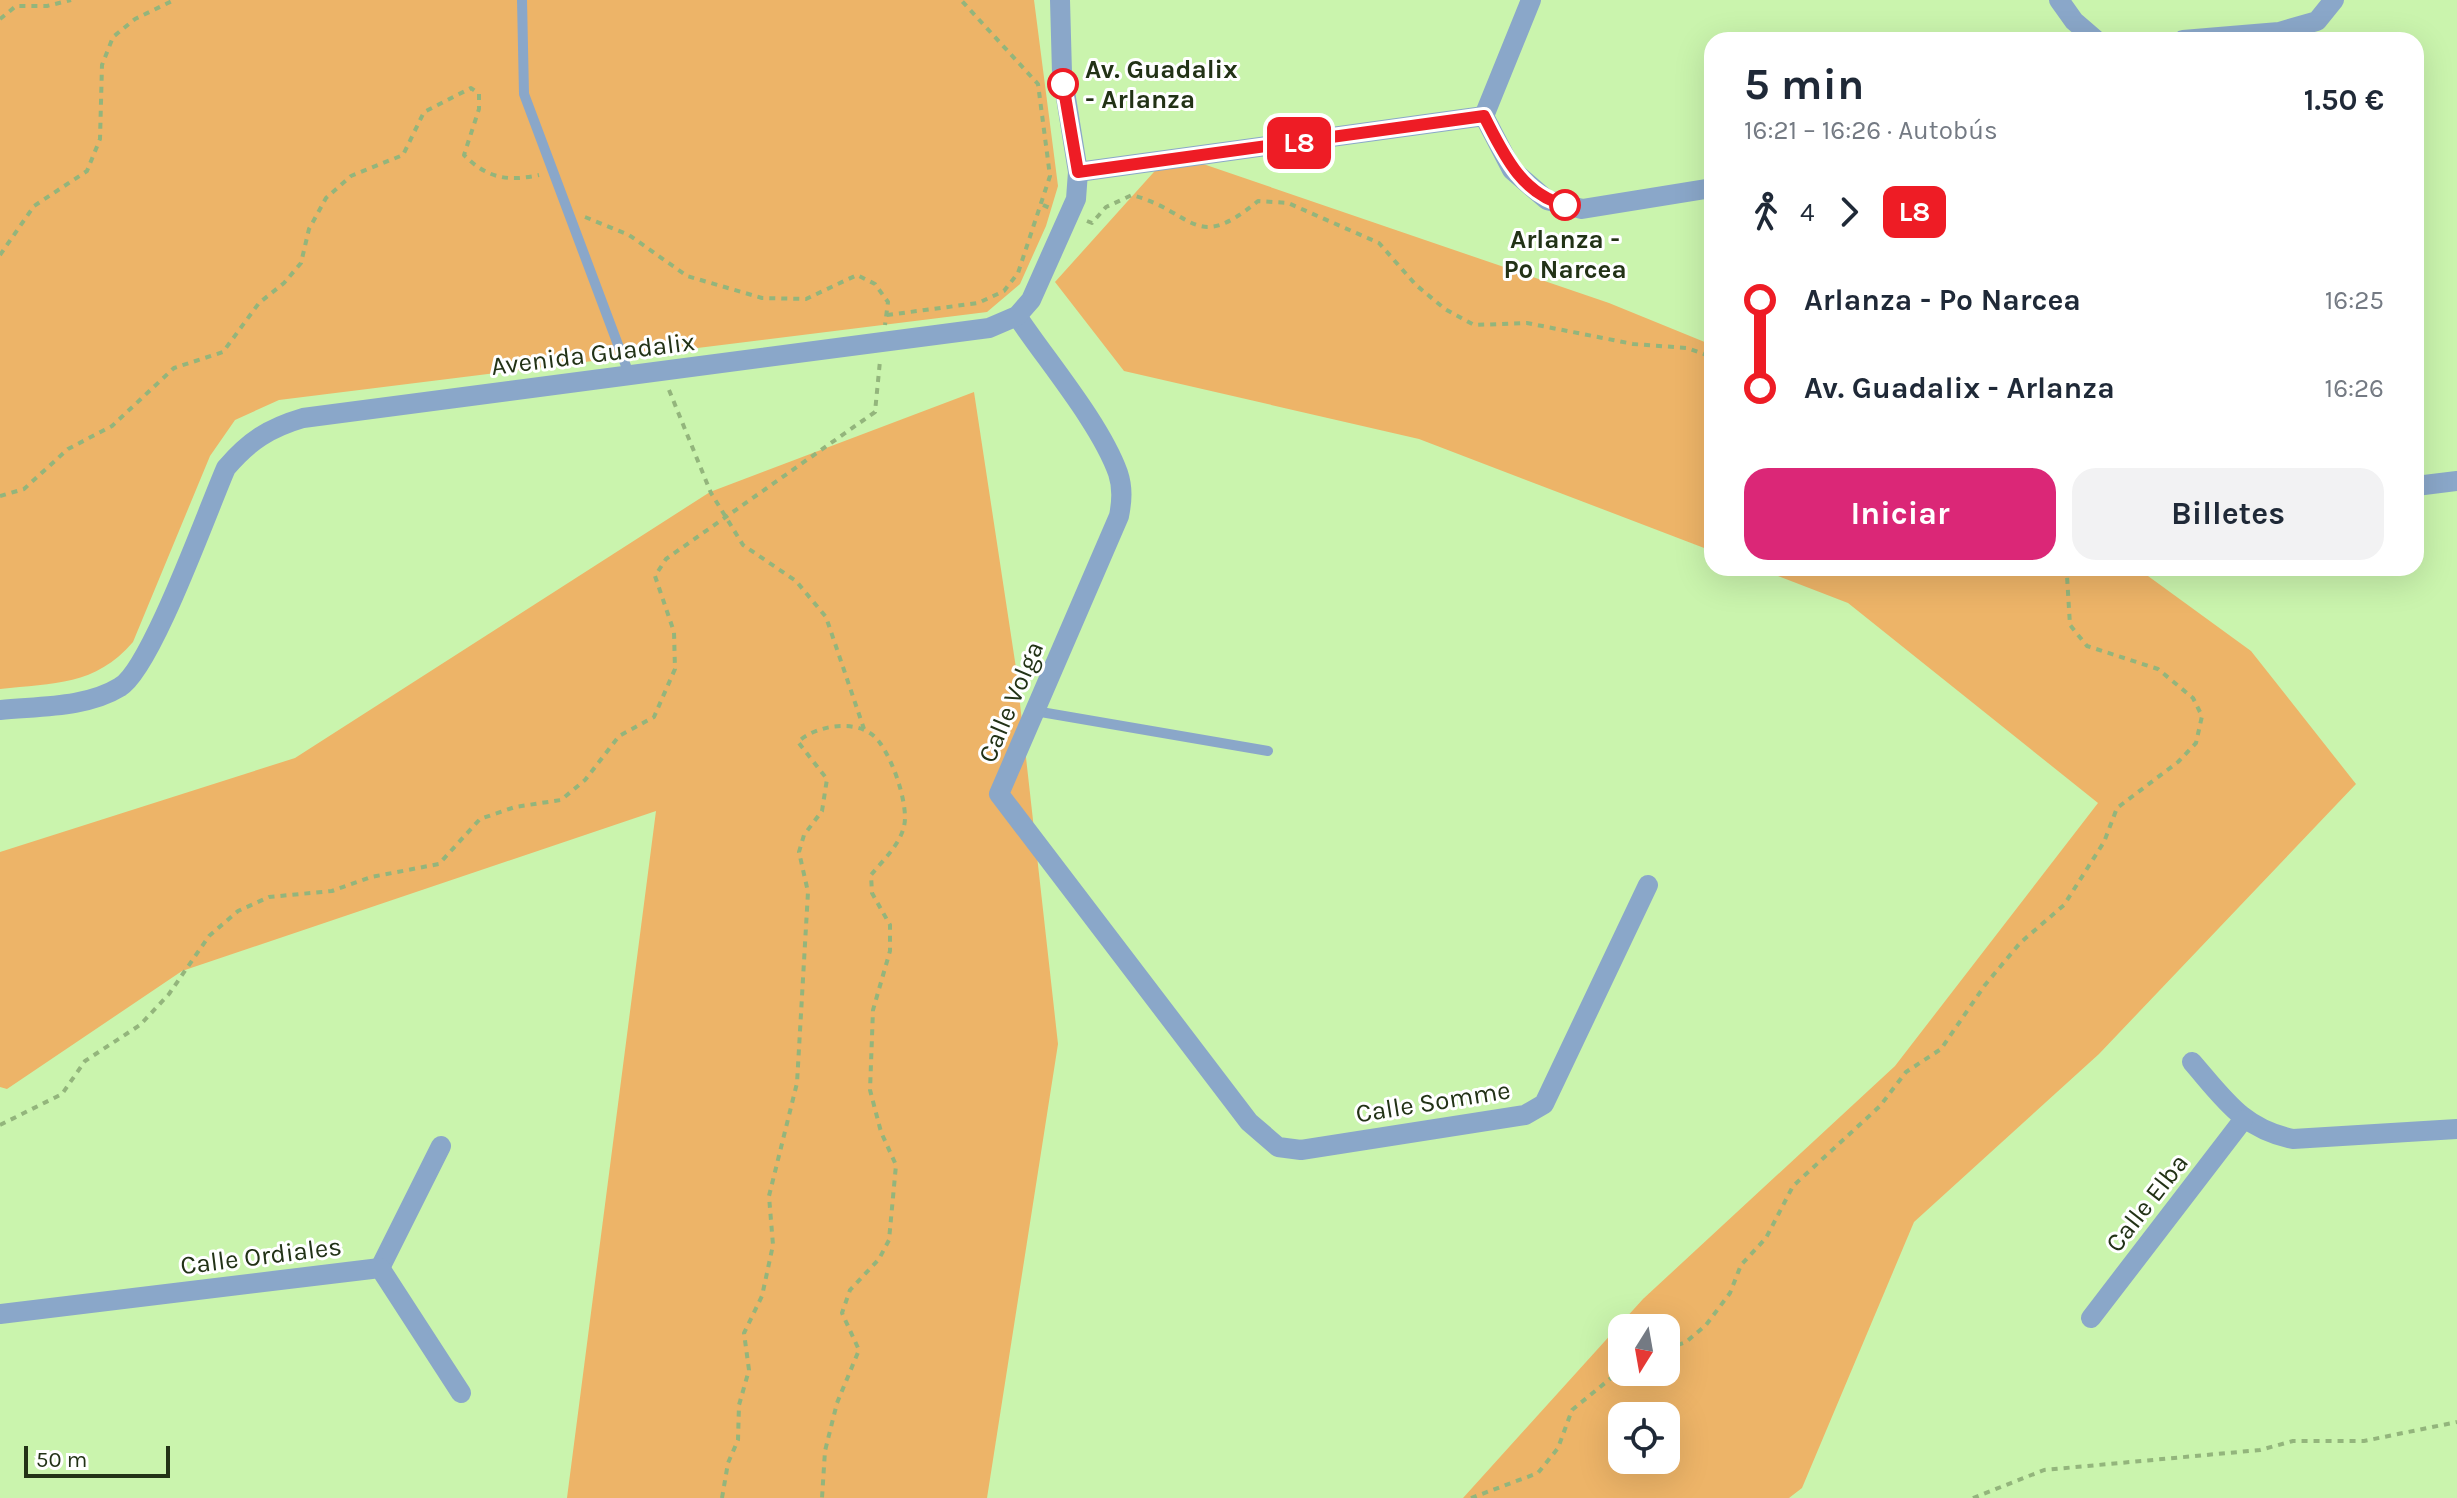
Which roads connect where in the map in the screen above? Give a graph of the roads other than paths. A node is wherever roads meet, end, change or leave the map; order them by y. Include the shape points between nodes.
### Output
1 (522, 0) edge
2 (1060, 0) edge
3 (1531, 0) edge
4 (2059, 0) edge
5 (2334, 0) edge
6 (2087, 32) edge
7 (2279, 32) edge
8 (1484, 116) junction
9 (1078, 172) junction
10 (1704, 189) edge
11 (1017, 316) junction
12 (629, 374) junction
13 (2457, 481) edge
14 (2424, 485) edge
15 (0, 710) edge
16 (1035, 711) junction
17 (1268, 751) dead end
18 (1648, 885) dead end
19 (2192, 1062) dead end
20 (2243, 1120) junction
21 (2456, 1133) edge
22 (441, 1146) dead end
23 (1278, 1147) joint
24 (380, 1268) junction
25 (0, 1314) edge
26 (2091, 1318) dead end
27 (461, 1393) dead end

1 - 12 lane via 524,94
2 - 9 street via 1062,73
3 - 8 street
4 - 6 street
5 - 7 street via 2317,21
8 - 9 street
8 - 10 street via 1512,170 1547,200 1582,209
9 - 11 street via 1076,199 1031,300
11 - 12 street, Avenida Guadalix via 989,328
11 - 16 street, Calle Volga via 1099,437 1123,495 1119,516
12 - 15 street, Avenida Guadalix via 274,426 247,444 226,468 148,650 122,687 84,701
13 - 14 street
16 - 17 lane
16 - 23 street, Calle Volga via 999,794 1249,1122
18 - 23 street, Calle Somme via 1544,1104 1510,1118 1301,1150
19 - 20 street
20 - 21 street via 2268,1134 2293,1139
20 - 26 street, Calle Elba
22 - 24 street
24 - 25 street, Calle Ordiales
24 - 27 street, Calle Ordiales

